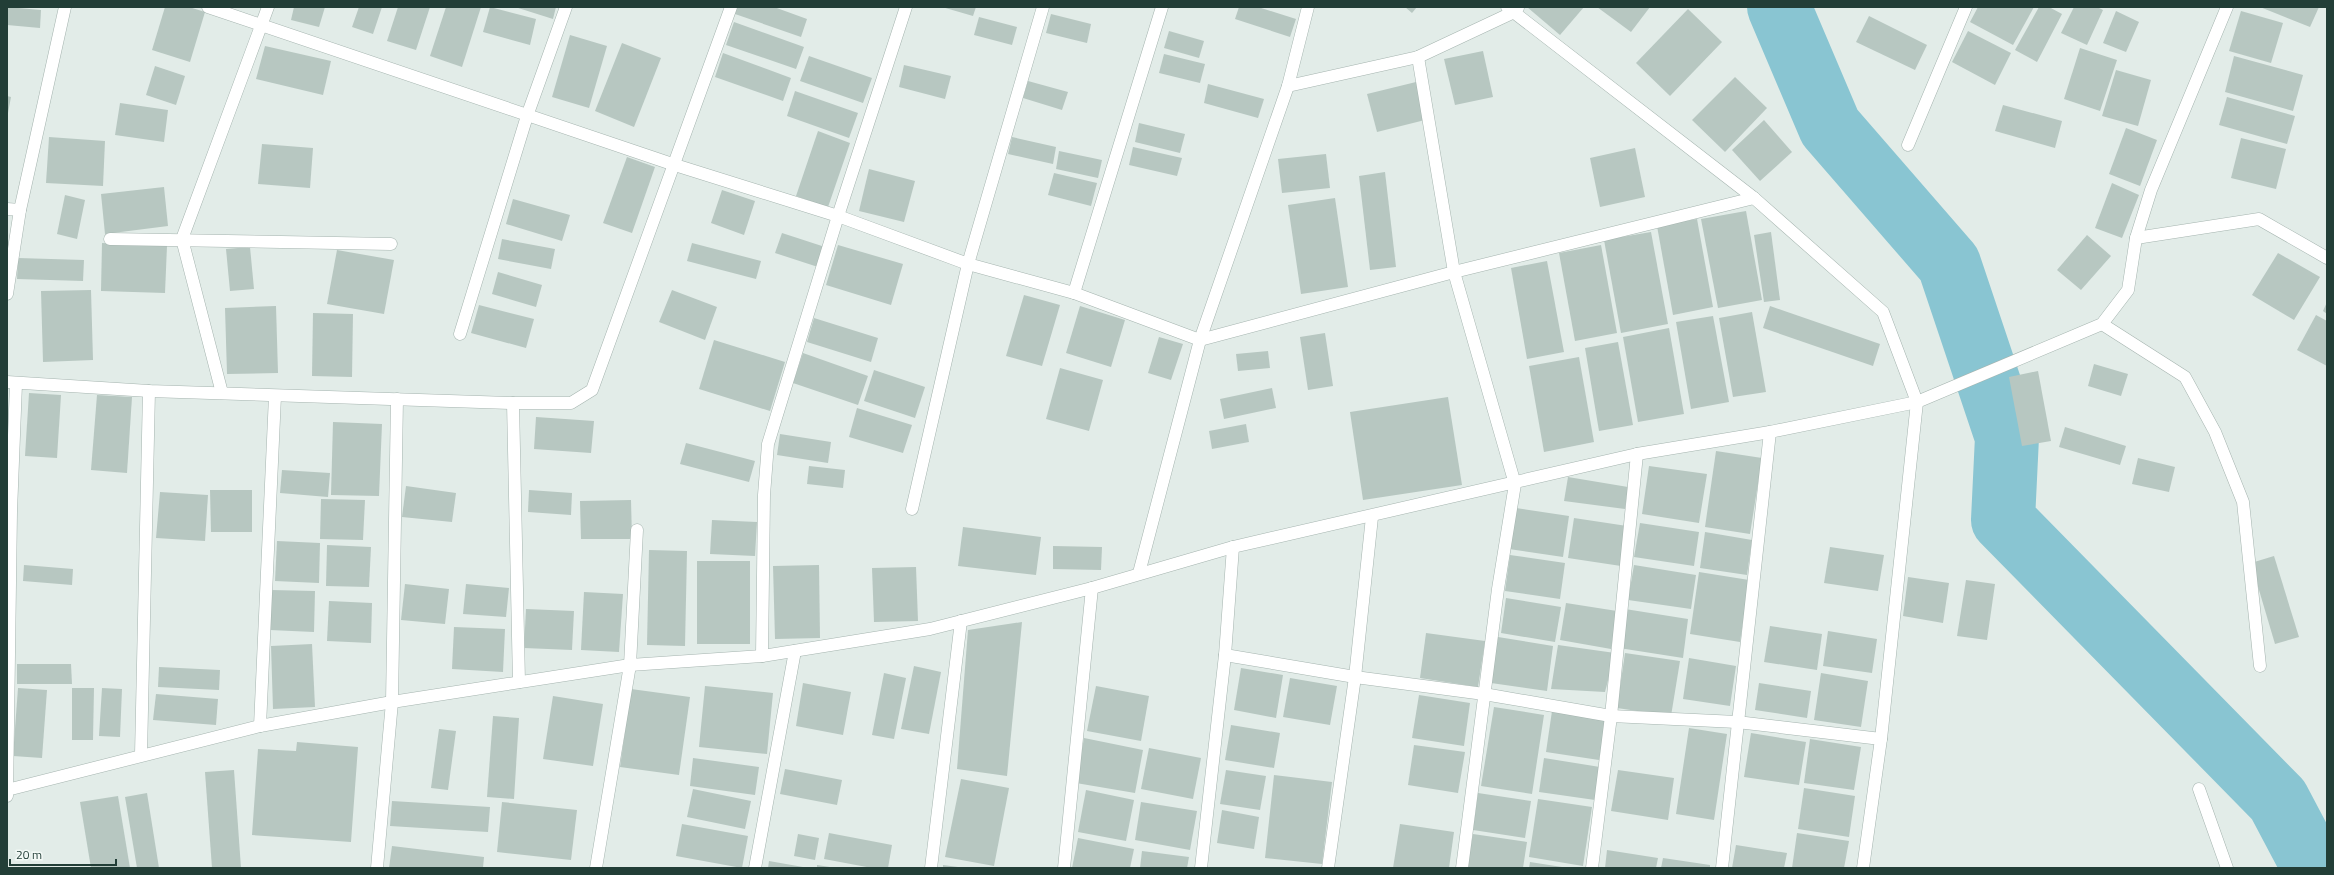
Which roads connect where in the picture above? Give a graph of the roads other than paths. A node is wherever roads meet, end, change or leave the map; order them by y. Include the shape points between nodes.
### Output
1 (65, 7) edge
2 (208, 7) edge
3 (268, 7) edge
4 (566, 7) edge
5 (731, 7) edge
6 (906, 7) edge
7 (1043, 7) edge
8 (1162, 7) edge
9 (1308, 7) edge
10 (1966, 7) edge
11 (2227, 7) edge
12 (1513, 9) edge
13 (262, 24) junction
14 (1418, 57) junction
15 (1288, 86) junction
16 (527, 116) junction
17 (1908, 145) dead end
18 (675, 165) junction
19 (1754, 198) junction
20 (7, 209) edge
21 (20, 210) junction
22 (838, 216) junction
23 (2136, 238) junction
24 (110, 239) dead end
25 (182, 239) junction
26 (391, 244) dead end
27 (2327, 258) edge
28 (968, 264) junction
29 (1454, 272) junction
30 (1074, 293) junction
31 (7, 294) edge
32 (2102, 324) junction
33 (460, 334) dead end
34 (1200, 340) junction
35 (12, 383) edge
36 (149, 392) junction
37 (222, 393) junction
38 (275, 396) junction
39 (397, 399) junction
40 (1916, 402) junction
41 (513, 403) junction
42 (1770, 432) junction
43 (1637, 454) junction
44 (1515, 484) junction
45 (912, 509) dead end
46 (1372, 517) junction
47 (637, 530) dead end
48 (1233, 547) junction
49 (1139, 574) junction
50 (1092, 588) junction
51 (961, 621) junction
52 (795, 651) junction
53 (1225, 655) junction
54 (762, 656) junction
55 (630, 665) junction
56 (2260, 666) dead end
57 (1355, 677) junction
58 (518, 682) junction
59 (1484, 694) junction
60 (392, 702) junction
61 (1611, 716) junction
62 (1738, 722) junction
63 (260, 726) junction
64 (1881, 739) junction
65 (141, 755) junction
66 (2198, 789) dead end
67 (7, 792) edge
68 (377, 868) edge
69 (596, 868) edge
70 (755, 868) edge
71 (931, 868) edge
72 (1064, 868) edge
73 (1201, 868) edge
74 (1328, 868) edge
75 (1462, 868) edge
76 (1592, 868) edge
77 (1722, 868) edge
78 (1863, 868) edge
79 (2227, 868) edge

1 - 21 street
2 - 13 street
3 - 13 street
4 - 16 street
5 - 18 street
6 - 22 street
7 - 28 street
8 - 30 street
9 - 15 street
10 - 17 street
11 - 23 street via 2151,190
12 - 14 street
12 - 19 street
13 - 16 street
13 - 25 street
14 - 15 street
14 - 29 street
15 - 34 street
16 - 18 street
16 - 33 street
18 - 22 street
18 - 41 street via 592,390 571,403
19 - 29 street
19 - 40 street via 1883,312
20 - 21 street
21 - 31 street
22 - 28 street
22 - 54 street via 768,444 764,495
23 - 27 street via 2259,220
23 - 32 street via 2128,290
24 - 25 street
25 - 26 street
25 - 37 street
28 - 30 street
28 - 45 street
29 - 34 street
29 - 44 street
30 - 34 street
32 - 40 street
32 - 56 street via 2185,377 2215,432 2243,502
34 - 49 street
35 - 36 street
35 - 67 street
36 - 37 street
36 - 65 street
37 - 38 street
38 - 39 street
38 - 63 street
39 - 41 street
39 - 60 street
40 - 42 street
40 - 64 street
41 - 58 street
42 - 43 street
42 - 62 street
43 - 44 street
43 - 61 street
44 - 46 street
44 - 59 street
46 - 48 street
46 - 57 street
47 - 55 street
48 - 49 street
48 - 53 street
49 - 50 street
50 - 51 street
50 - 72 street
51 - 52 street
51 - 71 street
52 - 54 street
52 - 70 street
53 - 57 street
53 - 73 street
54 - 55 street
55 - 58 street
55 - 69 street
57 - 59 street
57 - 74 street
58 - 60 street
59 - 61 street
59 - 75 street
60 - 63 street
60 - 68 street
61 - 62 street
61 - 76 street
62 - 64 street
62 - 77 street
63 - 65 street
64 - 78 street
65 - 67 street
66 - 79 street

